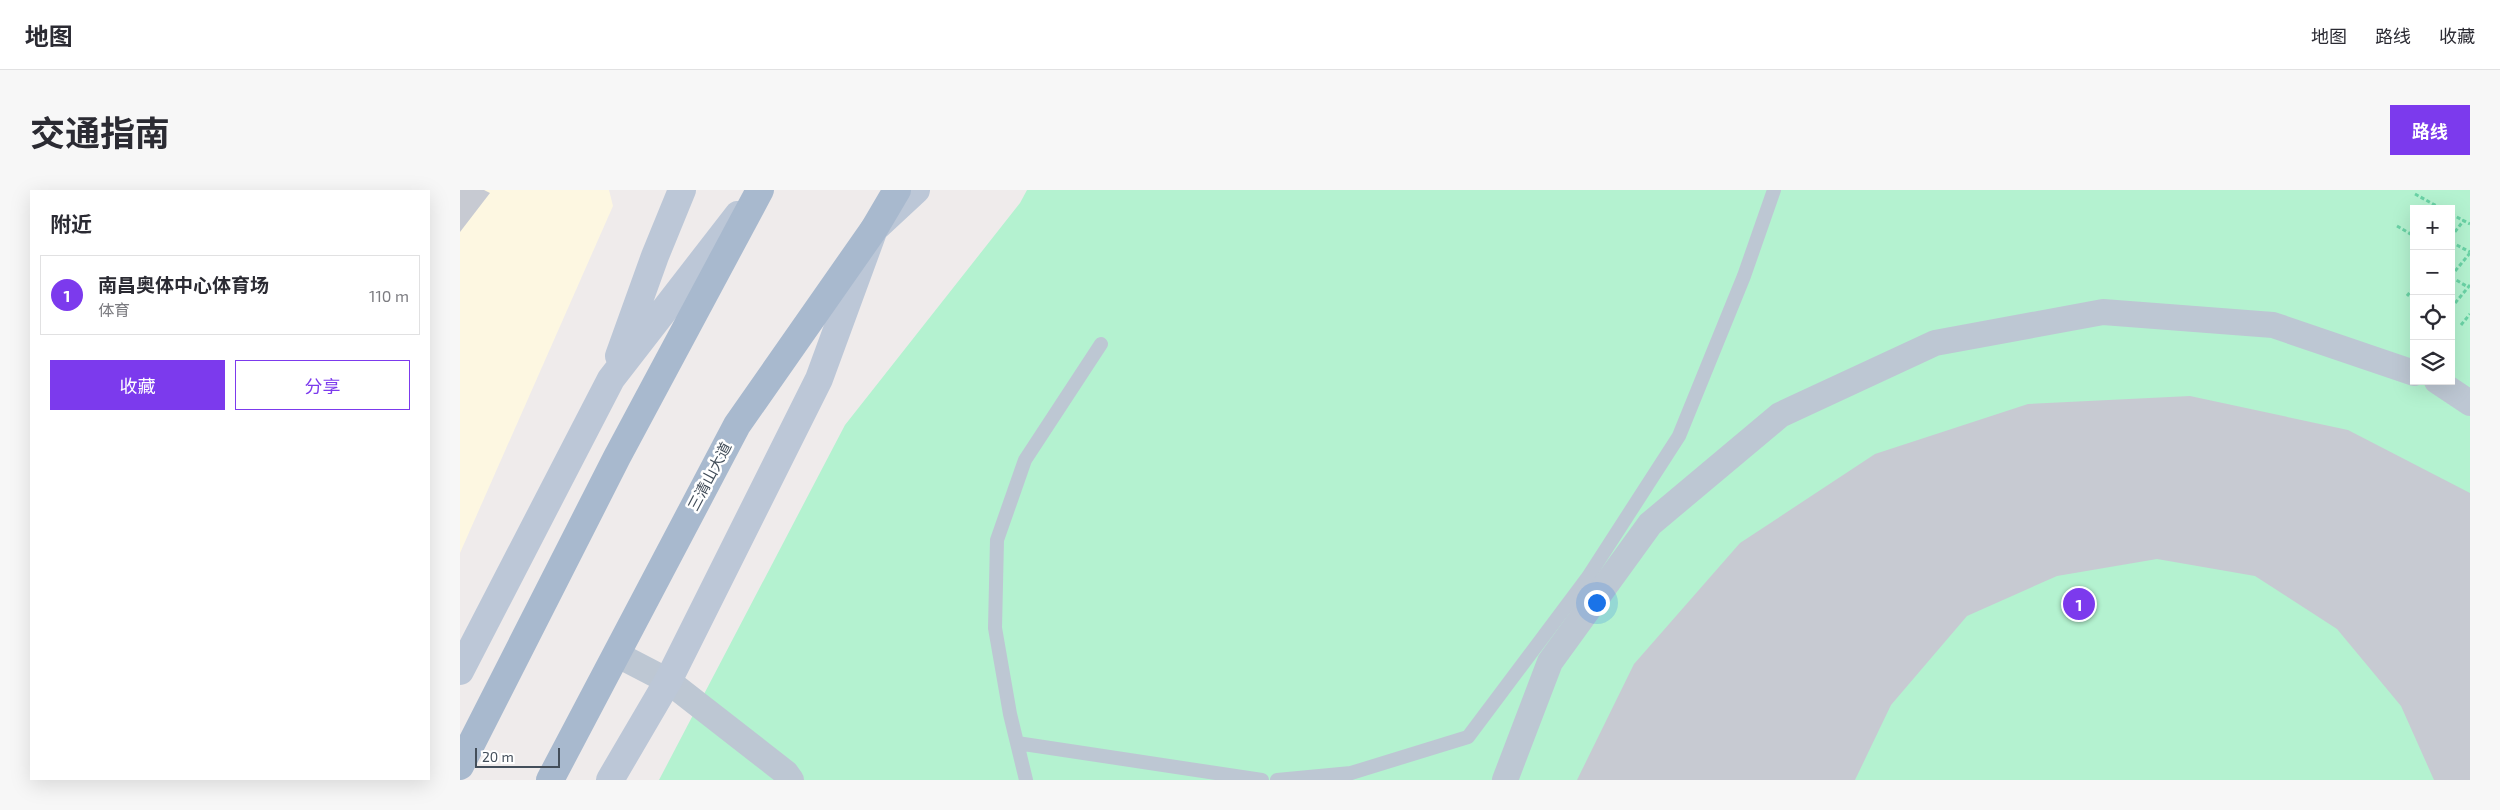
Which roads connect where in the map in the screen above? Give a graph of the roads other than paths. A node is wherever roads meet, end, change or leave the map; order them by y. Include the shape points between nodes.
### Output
1 (682, 190) edge
2 (759, 190) edge
3 (897, 190) edge
4 (916, 190) edge
5 (1774, 190) edge
6 (874, 229) junction
7 (1101, 344) dead end
8 (2410, 372) edge
9 (611, 379) junction
10 (2443, 385) edge
11 (2470, 403) edge
12 (616, 654) junction
13 (460, 671) edge
14 (668, 681) junction
15 (1017, 743) junction
16 (460, 766) edge
17 (550, 780) edge
18 (610, 780) edge
19 (791, 780) edge
20 (1026, 780) edge
21 (1262, 780) edge
22 (1277, 780) edge
23 (1505, 780) edge

1 - 9 main road
2 - 9 main road
2 - 16 main road via 617,457
3 - 6 main road, 三清山大道
4 - 6 main road
5 - 22 lane via 1744,276 1679,436 1588,577 1468,737 1351,773
6 - 12 main road, 三清山大道 via 737,424
6 - 14 main road via 819,379
7 - 15 lane via 1026,460 997,540 994,628
8 - 23 street via 2273,324 2103,312 1935,343 1780,415 1650,524 1550,662
9 - 13 main road
10 - 11 street
12 - 14 street
12 - 17 main road, 三清山大道
14 - 18 main road
14 - 19 street
15 - 20 lane
15 - 21 lane

